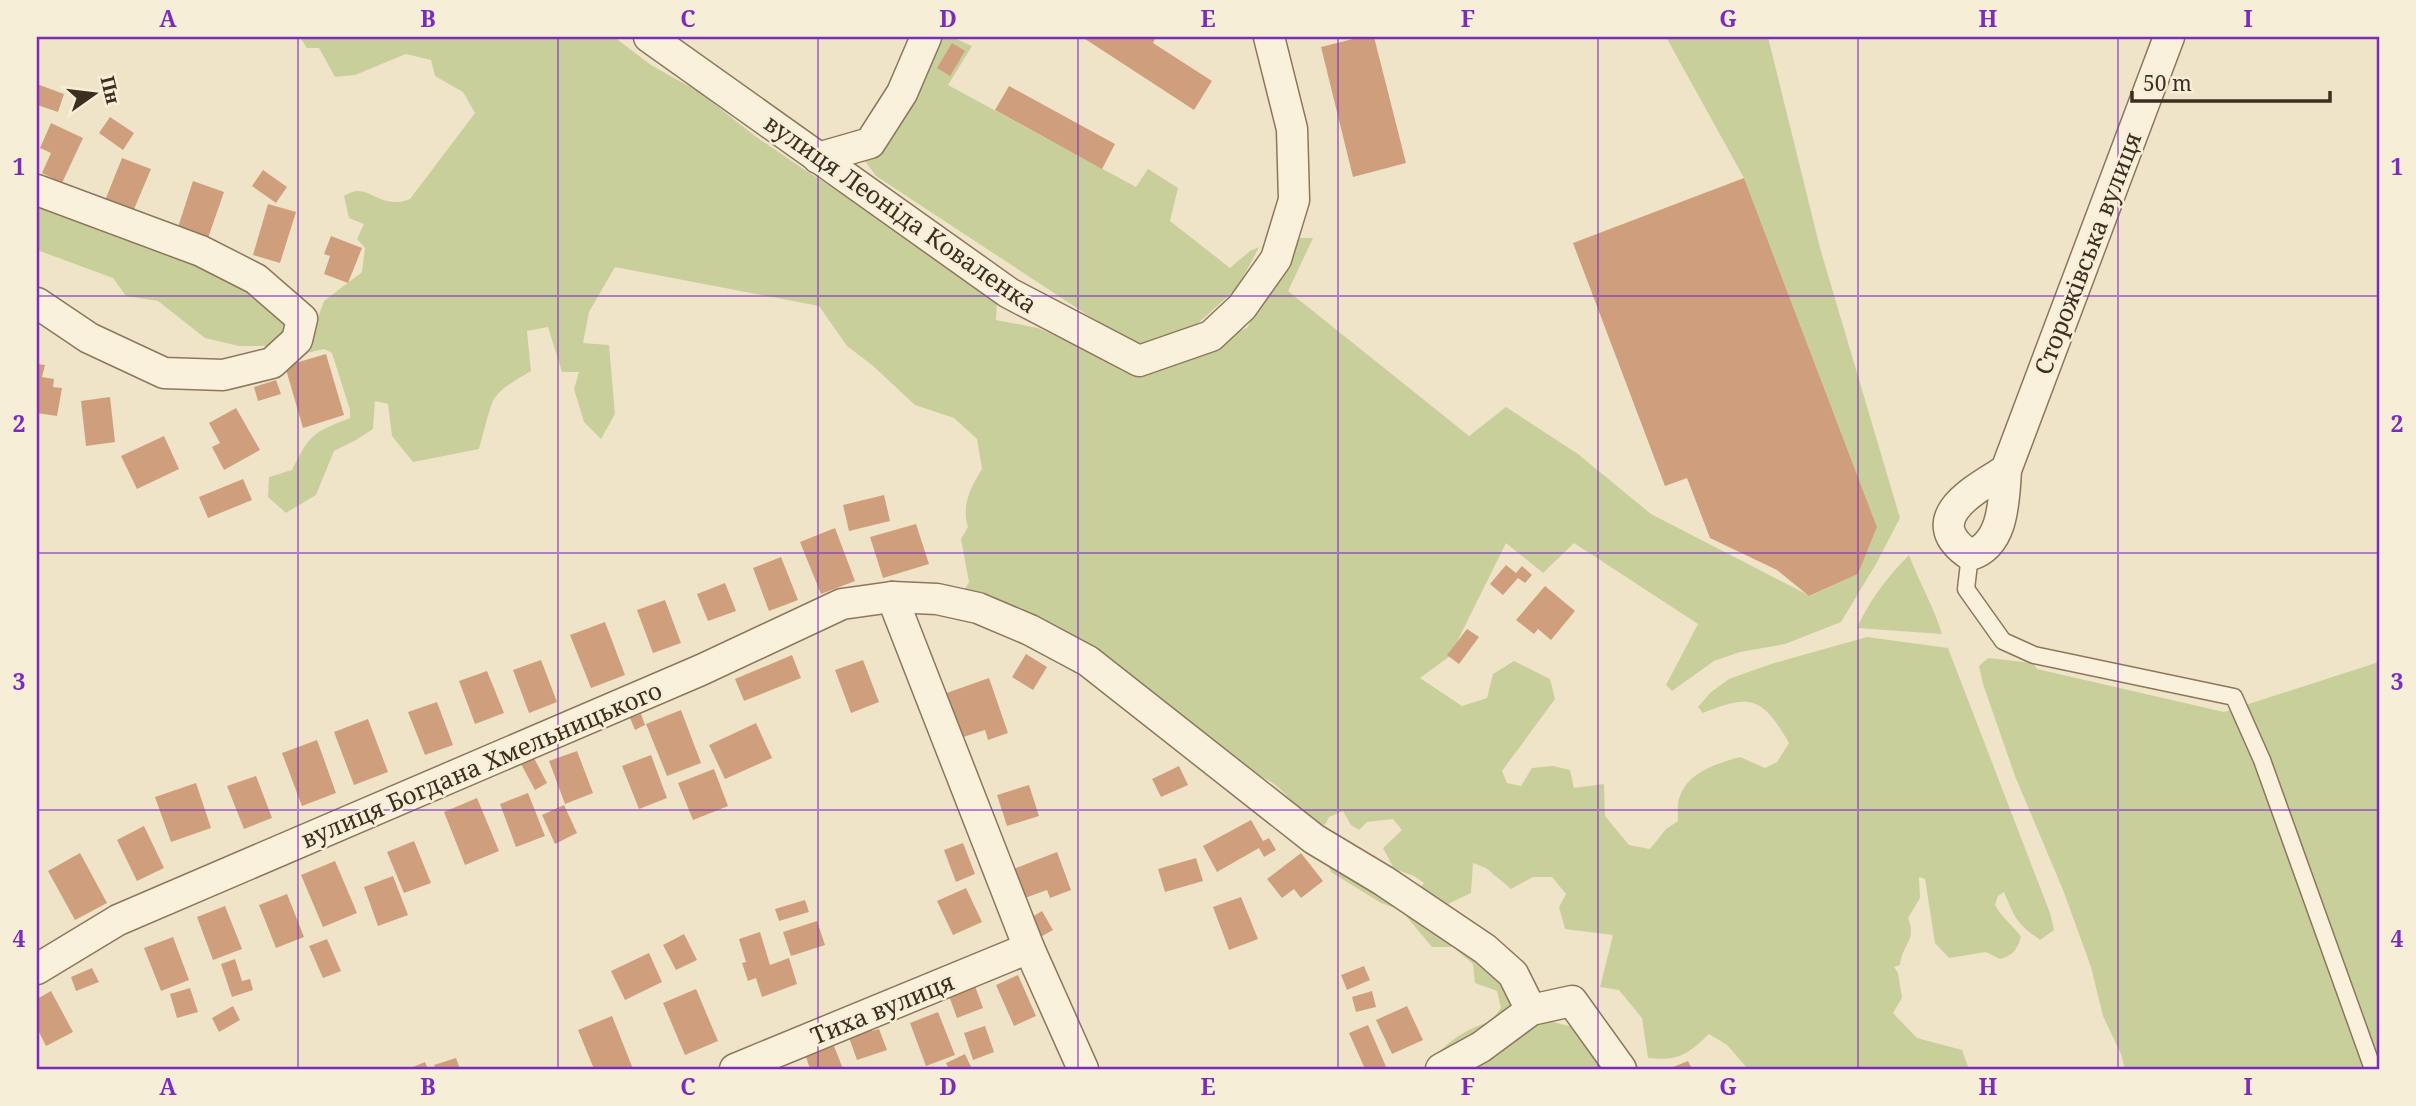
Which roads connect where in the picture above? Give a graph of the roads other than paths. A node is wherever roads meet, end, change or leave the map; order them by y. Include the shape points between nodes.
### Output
1 (649, 37) edge
2 (926, 37) edge
3 (1269, 37) edge
4 (2169, 37) edge
5 (818, 158) junction
6 (37, 190) edge
7 (37, 303) edge
8 (2006, 470) junction
9 (1970, 555) junction
10 (892, 597) junction
11 (1029, 948) junction
12 (37, 969) edge
13 (1531, 1010) junction
14 (735, 1069) edge
15 (1083, 1069) edge
16 (1441, 1069) edge
17 (1621, 1069) edge
18 (2373, 1069) edge

1 - 5 street, вулиця Леоніда Коваленка
2 - 5 street via 902,93 870,143
3 - 5 street, вулиця Леоніда Коваленка via 1292,129 1294,200 1276,259 1242,307 1211,336 1139,361 1009,293
4 - 8 street, Сторожівська вулиця
6 - 7 street via 201,251 257,279 302,319 297,340 272,363 223,375 164,373 89,338
8 - 9 street, Сторожівська вулиця via 2004,507 1997,530 1981,552
8 - 9 street via 1963,498 1951,514 1956,546
9 - 18 lane via 1966,589 2003,641 2034,655 2234,697 2262,760
10 - 11 street
10 - 12 street, вулиця Богдана Хмельницького via 842,604 701,670 118,920
10 - 13 street, вулиця Богдана Хмельницького via 937,599 978,608 1088,661 1314,839 1485,949 1513,974
11 - 14 street, Тиха вулиця
11 - 15 street
13 - 16 street via 1481,1047
13 - 17 street via 1572,1001

